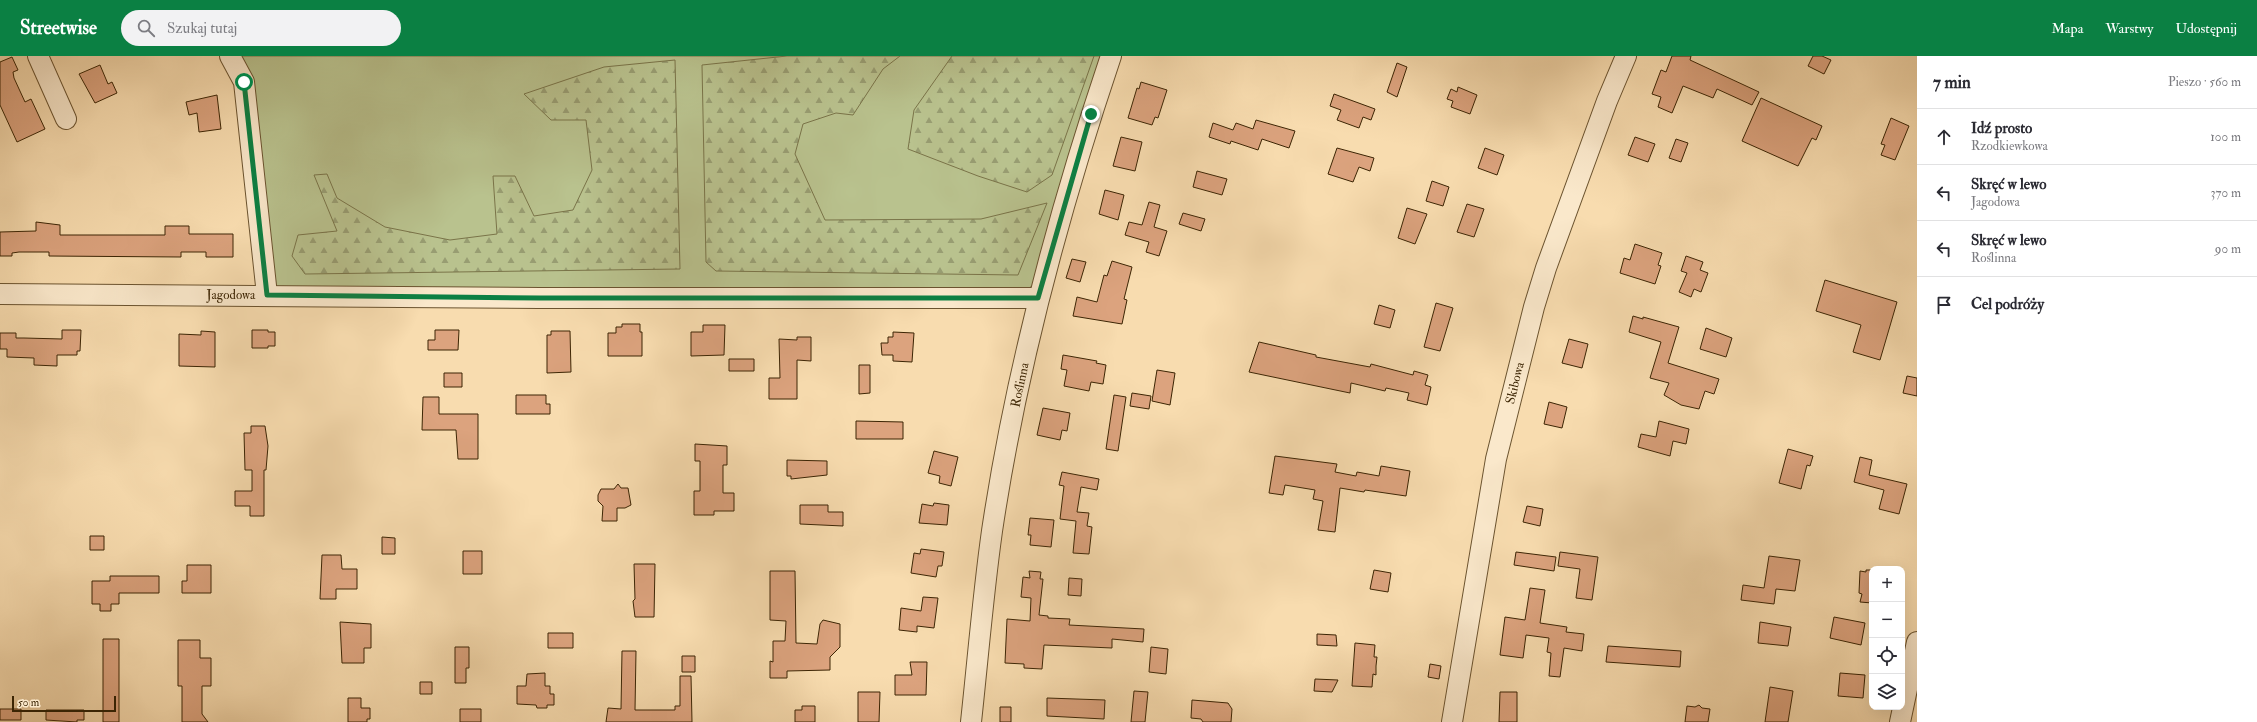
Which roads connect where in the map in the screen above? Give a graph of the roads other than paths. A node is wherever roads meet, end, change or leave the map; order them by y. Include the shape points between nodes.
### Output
1 (38, 56) edge
2 (230, 56) edge
3 (1111, 56) edge
4 (1626, 56) edge
5 (66, 119) dead end
6 (0, 294) edge
7 (267, 295) junction
8 (1038, 298) junction
9 (1917, 642) edge
10 (971, 722) edge
11 (1452, 722) edge
12 (1900, 722) edge

1 - 5 street
2 - 7 street via 244,82
3 - 8 street, Roślinna via 1091,114
4 - 11 street, Skibowa via 1547,264 1534,307 1496,459
6 - 7 street, Jagodowa
7 - 8 street, Jagodowa
8 - 10 street, Roślinna via 993,530
9 - 12 street

